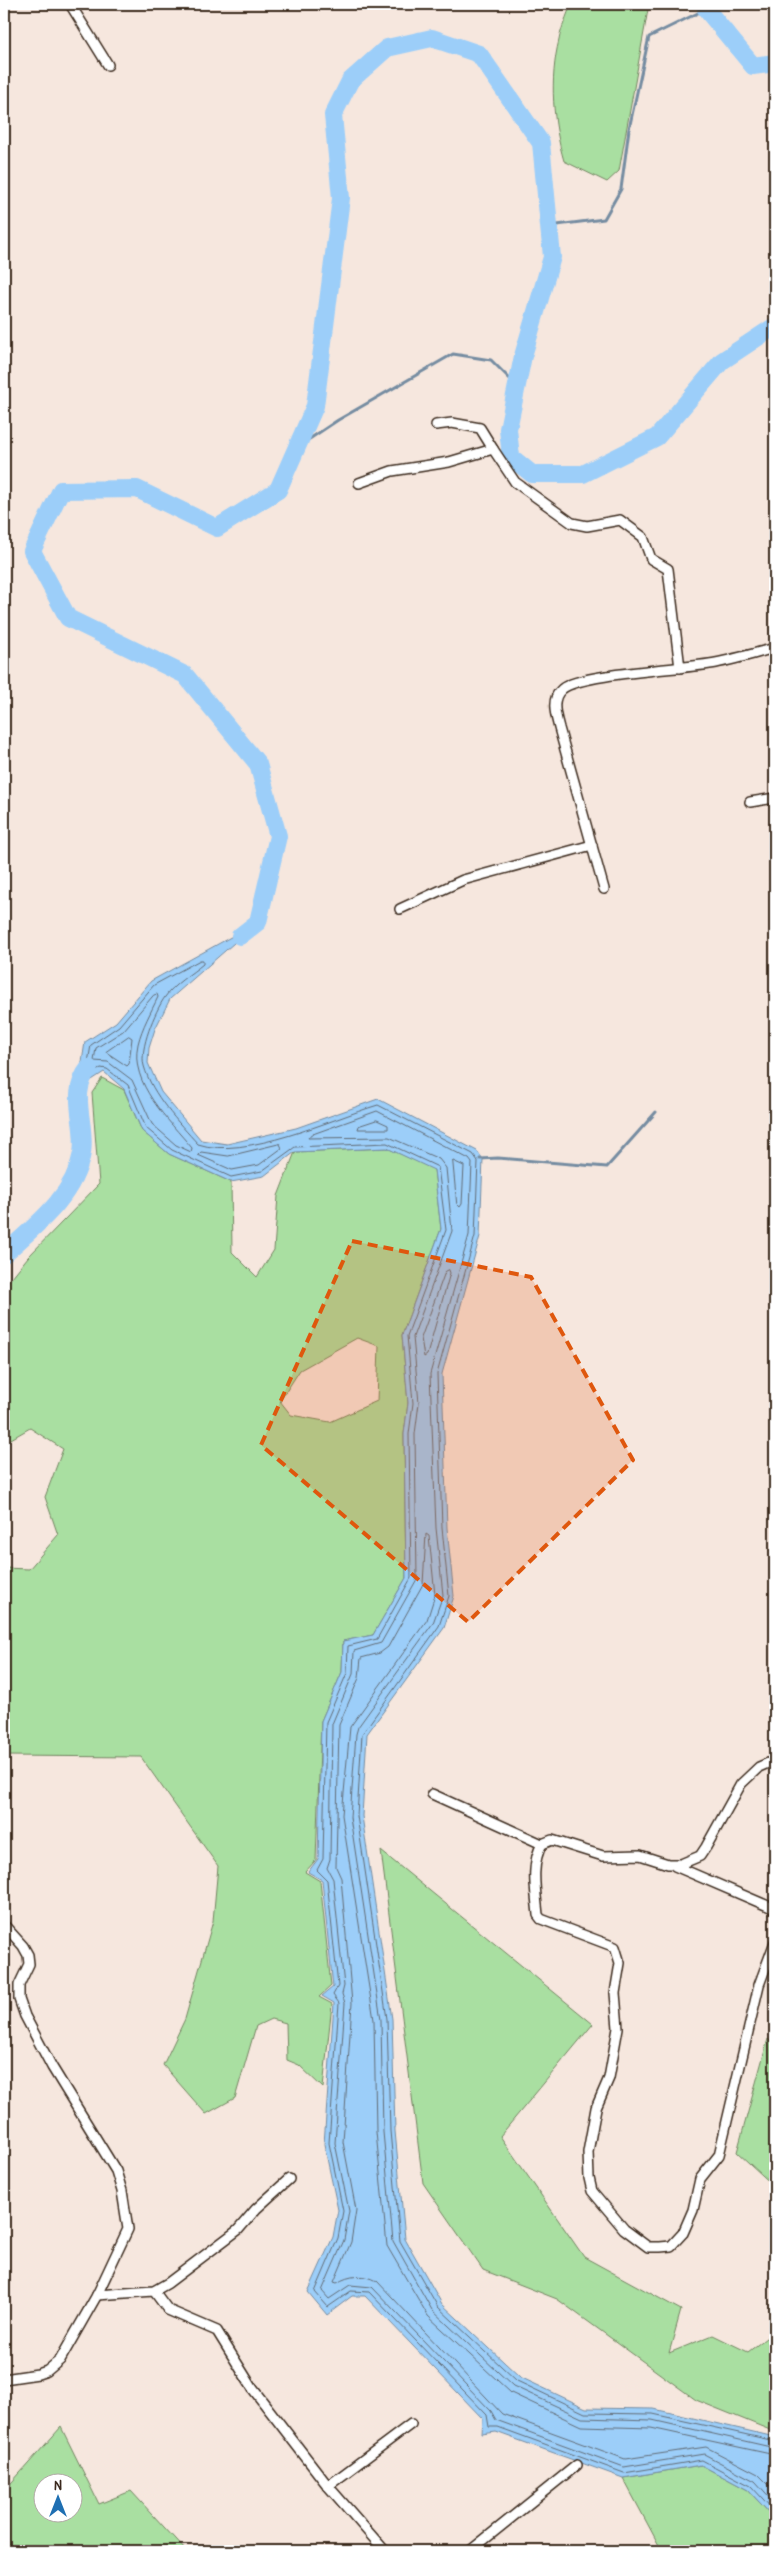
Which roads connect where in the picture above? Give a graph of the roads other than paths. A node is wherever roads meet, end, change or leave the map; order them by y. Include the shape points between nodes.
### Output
1 (70, 4) edge
2 (108, 65) dead end
3 (436, 426) dead end
4 (493, 449) junction
5 (359, 483) dead end
6 (775, 648) edge
7 (680, 668) junction
8 (775, 798) edge
9 (750, 802) dead end
10 (592, 845) junction
11 (604, 889) dead end
12 (400, 909) dead end
13 (775, 1760) edge
14 (432, 1794) dead end
15 (542, 1844) junction
16 (675, 1866) junction
17 (775, 1909) edge
18 (4, 1925) edge
19 (775, 1942) edge
20 (289, 2179) dead end
21 (154, 2291) junction
22 (97, 2296) junction
23 (4, 2379) edge
24 (411, 2424) dead end
25 (577, 2465) dead end
26 (328, 2486) junction
27 (386, 2551) edge
28 (470, 2551) edge

1 - 2 street
3 - 4 street via 452,423 480,428
4 - 5 street via 449,462 392,471
4 - 7 street via 515,482 572,523 587,526 620,520 643,537 651,559 668,569
6 - 7 street via 716,663
7 - 10 street via 598,677 563,687 557,694 555,711
8 - 9 street
10 - 11 street
10 - 12 street via 463,880
13 - 16 street via 759,1767 741,1784 700,1856
14 - 15 street
15 - 16 street via 552,1840 603,1856 640,1855
15 - 19 street via 537,1853 535,1873 538,1915 618,1950 618,2028 609,2078 596,2108 588,2167 592,2191 624,2229 648,2247 671,2246 678,2241 693,2210 700,2179 718,2155 759,1985
16 - 17 street
18 - 22 street via 28,1955 29,1964 19,1985 19,1999 25,2016 52,2067 106,2152 122,2191 128,2229
20 - 21 street via 238,2230
21 - 22 street
21 - 26 street via 168,2310 217,2331 253,2389
22 - 23 street via 60,2360 47,2371
24 - 26 street
25 - 28 street
26 - 27 street

